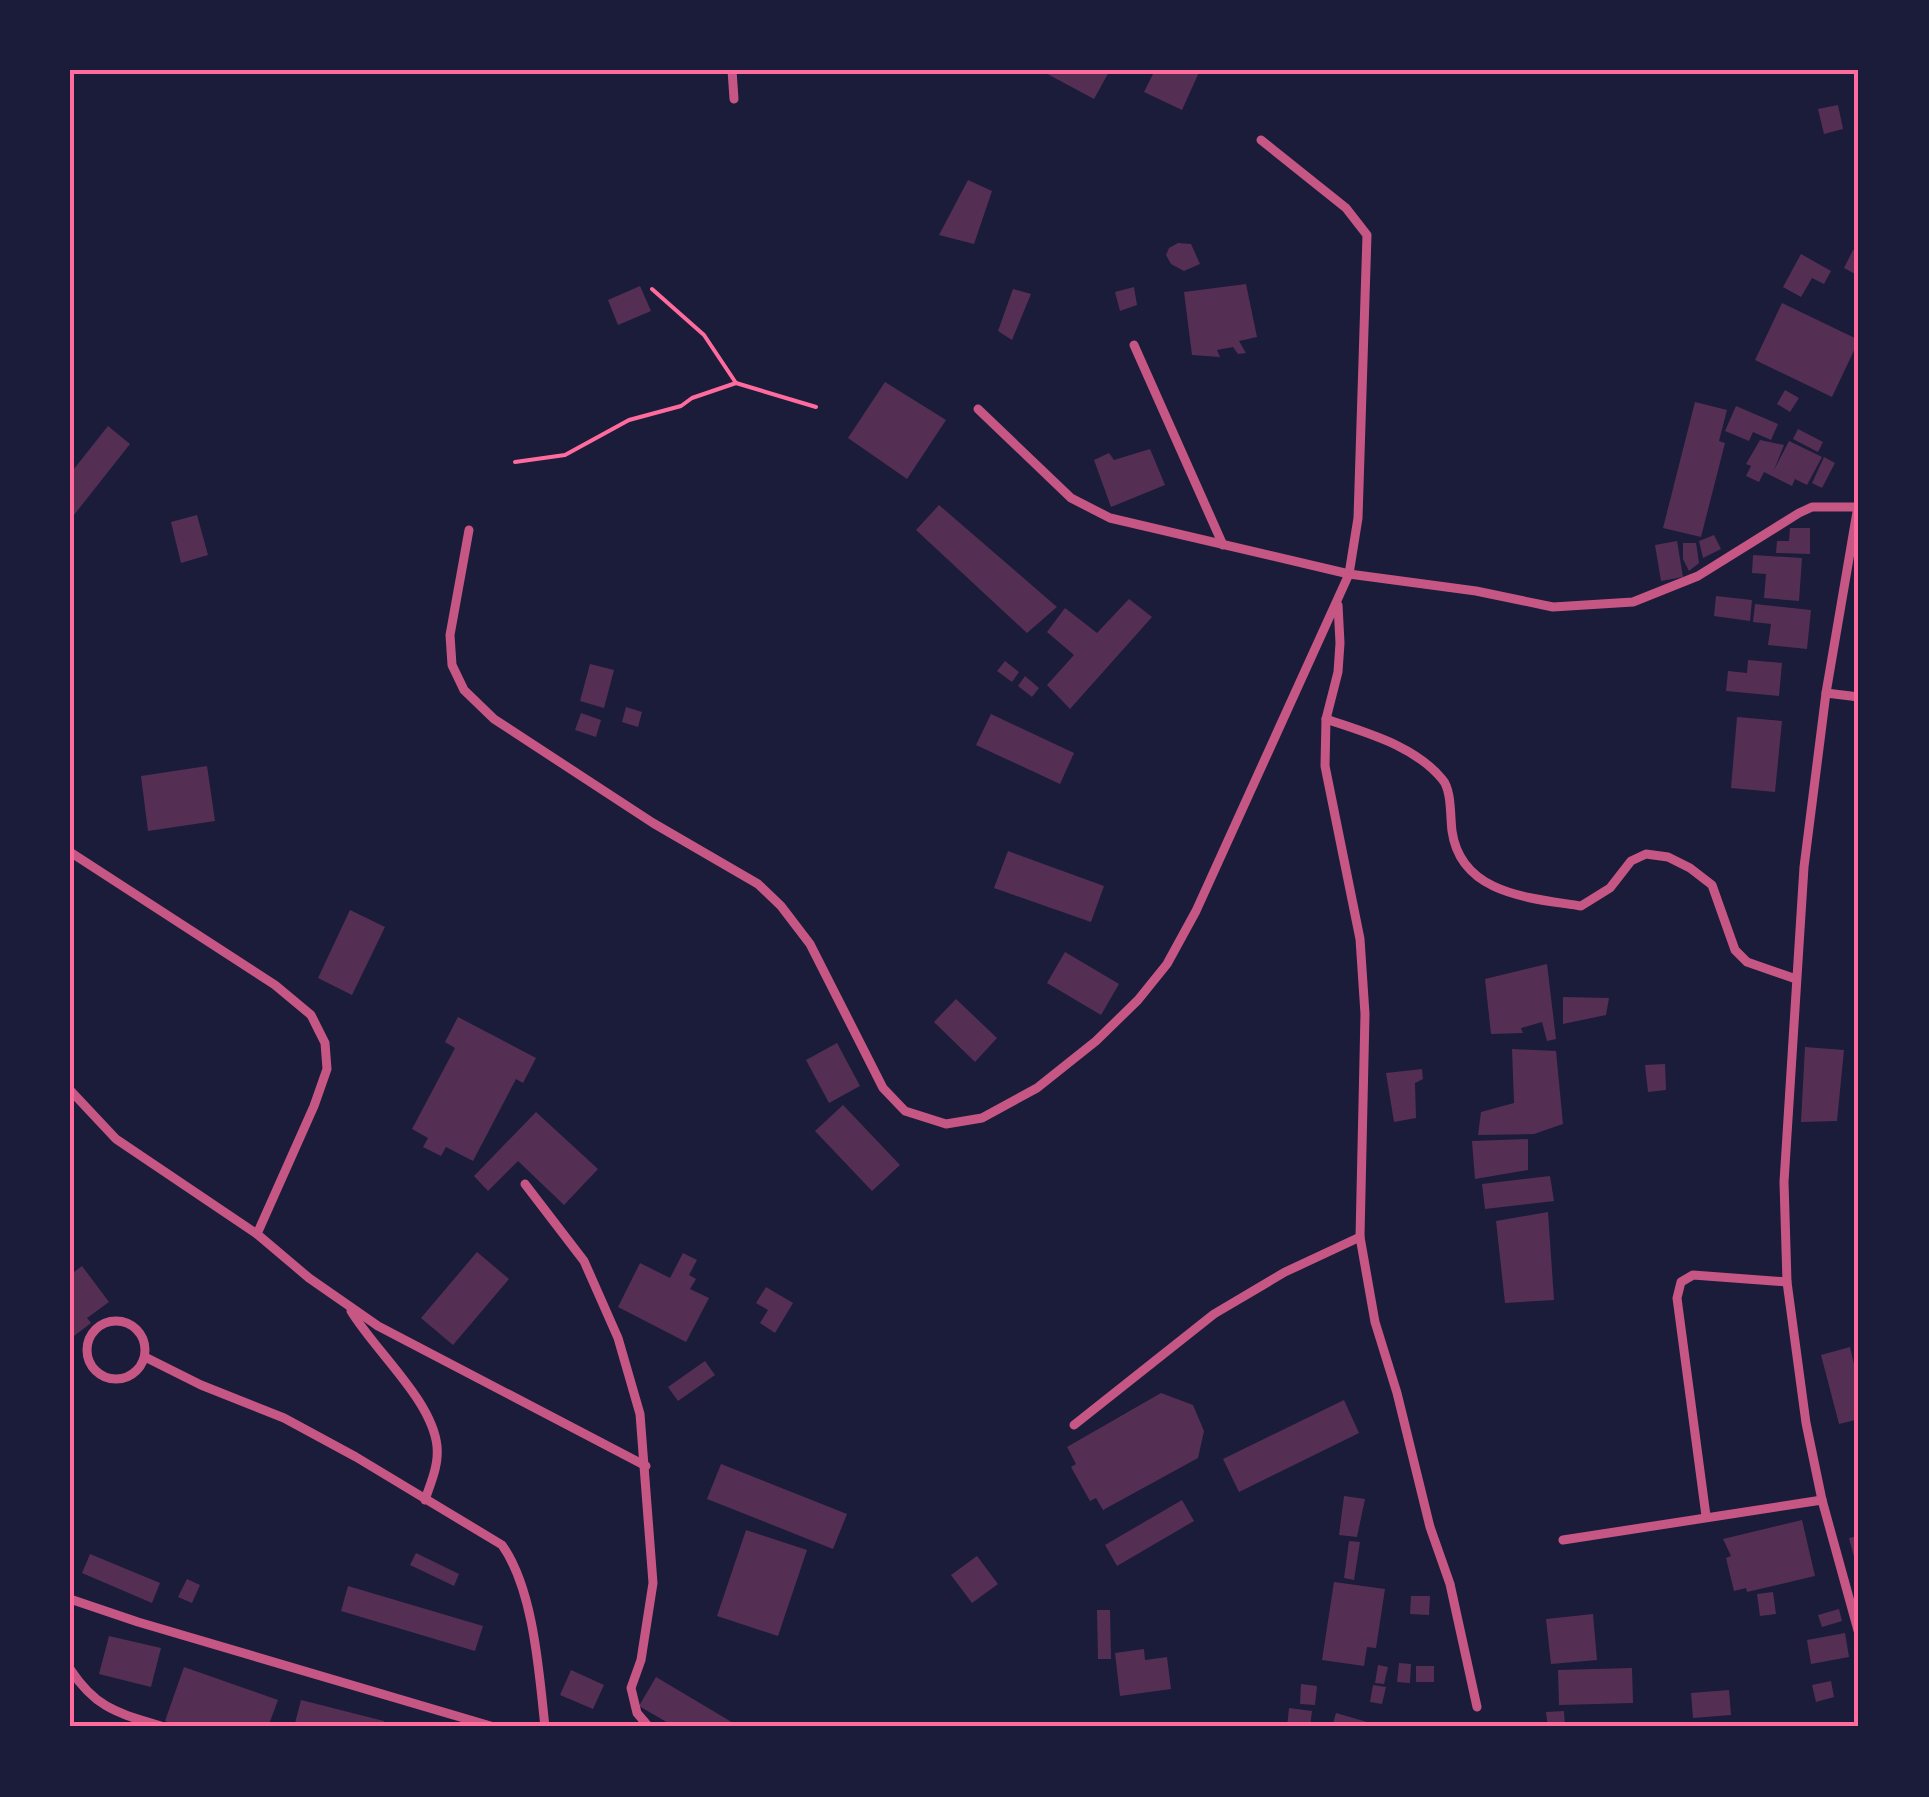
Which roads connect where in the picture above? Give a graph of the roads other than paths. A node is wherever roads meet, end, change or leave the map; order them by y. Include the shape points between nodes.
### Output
1 (732, 70) edge
2 (734, 99) dead end
3 (1261, 140) dead end
4 (1134, 345) dead end
5 (978, 409) dead end
6 (1857, 503) edge
7 (469, 530) dead end
8 (1223, 544) junction
9 (1348, 574) junction
10 (1337, 601) junction
11 (1826, 694) junction
12 (1859, 696) edge
13 (1326, 718) junction
14 (70, 852) edge
15 (1796, 980) junction
16 (70, 1090) edge
17 (525, 1184) dead end
18 (257, 1234) junction
19 (1360, 1237) junction
20 (1786, 1282) junction
21 (349, 1308) junction
22 (146, 1356) junction
23 (1074, 1425) dead end
24 (646, 1466) junction
25 (425, 1500) junction
26 (1822, 1500) junction
27 (1706, 1516) junction
28 (1562, 1540) dead end
29 (70, 1599) edge
30 (1859, 1634) edge
31 (70, 1669) edge
32 (1477, 1706) dead end
33 (164, 1727) edge
34 (494, 1727) edge
35 (546, 1727) edge
36 (649, 1727) edge

1 - 2 street
3 - 9 street via 1346,208 1367,235 1358,518
4 - 8 street
5 - 8 street via 1071,498 1110,518
6 - 9 street via 1799,512 1698,576 1633,602 1552,608
6 - 11 street
7 - 10 street via 450,636 452,665 464,690 494,719 653,824 758,884 810,944 884,1088 904,1111 946,1124 982,1118 1037,1088 1124,1014 1166,964
8 - 9 street
9 - 10 street
10 - 13 street via 1338,672
11 - 12 street
11 - 15 street
13 - 15 street via 1426,762 1446,783 1454,840 1468,870 1496,890 1582,906 1610,888 1631,861 1646,854 1668,857 1712,885 1735,950 1747,962
13 - 19 street via 1325,766 1360,940 1366,1014
14 - 18 street via 275,985 311,1015 325,1043 327,1069 314,1106
15 - 20 street via 1784,1182
16 - 18 street via 116,1139
17 - 24 street via 584,1261 618,1338 640,1414
18 - 21 street
19 - 23 street via 1214,1314
19 - 32 street via 1375,1322 1450,1584
20 - 26 street
20 - 27 street via 1693,1275 1681,1282 1678,1313
21 - 24 street
21 - 25 street via 410,1389 437,1442 437,1467
22 - 22 street via 141,1333 122,1320 99,1325 87,1344 91,1366 110,1379 132,1375
22 - 25 street via 284,1418
24 - 36 street via 653,1583 642,1660 631,1688 636,1713
25 - 35 street via 502,1545 512,1560
26 - 27 street
26 - 30 street
27 - 28 street
29 - 34 street
31 - 33 street via 87,1694 116,1712

